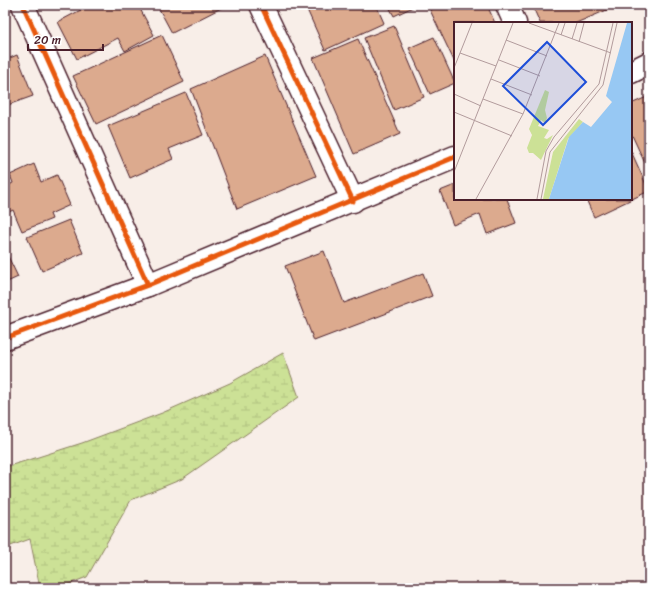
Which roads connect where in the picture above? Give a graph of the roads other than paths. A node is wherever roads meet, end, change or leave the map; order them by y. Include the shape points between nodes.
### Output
1 (23, 5) edge
2 (261, 5) edge
3 (507, 5) edge
4 (515, 22) edge
5 (649, 63) edge
6 (632, 72) edge
7 (454, 158) edge
8 (353, 201) junction
9 (148, 285) junction
10 (5, 338) edge

1 - 9 street
2 - 8 street
3 - 4 street
5 - 6 street
7 - 8 street
8 - 9 street
9 - 10 street

